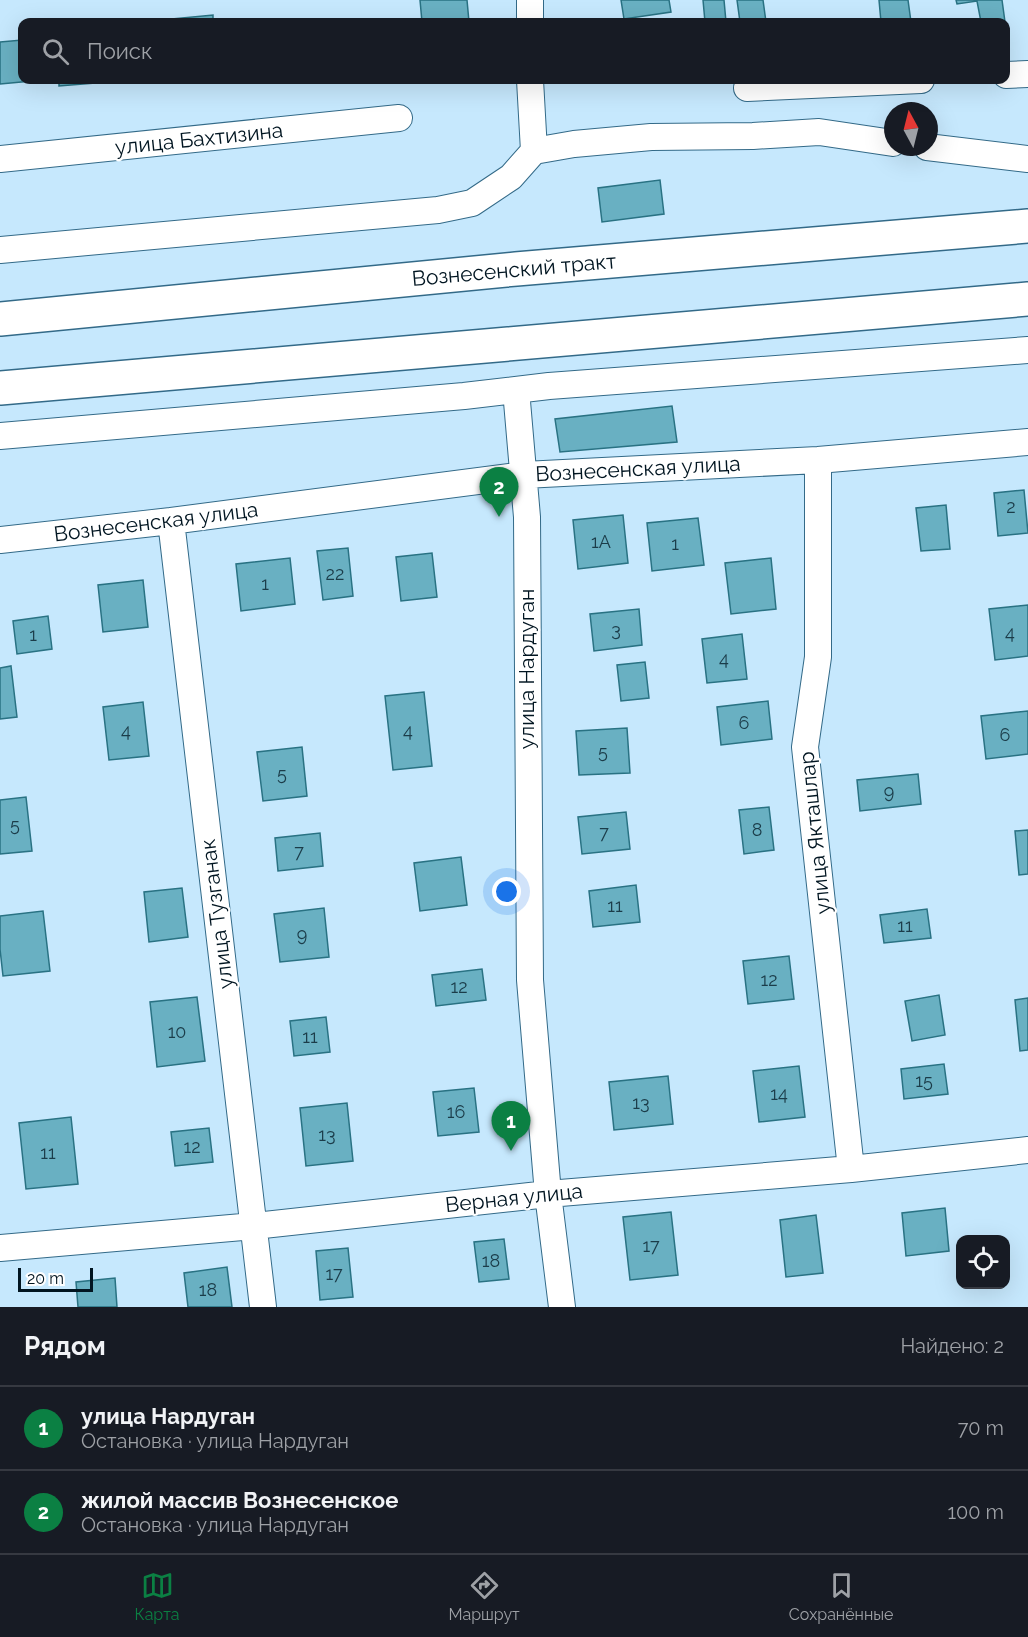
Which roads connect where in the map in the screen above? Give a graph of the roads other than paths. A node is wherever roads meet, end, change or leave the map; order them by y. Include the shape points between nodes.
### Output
1 (530, 0) edge
2 (530, 18) edge
3 (1028, 74) edge
4 (1010, 75) edge
5 (530, 84) edge
6 (834, 84) edge
7 (747, 88) dead end
8 (399, 118) dead end
9 (884, 142) edge
10 (938, 148) edge
11 (534, 152) junction
12 (0, 159) edge
13 (1028, 159) edge
14 (1028, 226) edge
15 (0, 250) edge
16 (1028, 299) edge
17 (0, 319) edge
18 (1028, 350) edge
19 (0, 388) edge
20 (516, 390) junction
21 (0, 436) edge
22 (1028, 442) edge
23 (818, 460) junction
24 (524, 475) junction
25 (171, 521) junction
26 (0, 540) edge
27 (1028, 1150) edge
28 (851, 1169) junction
29 (548, 1194) junction
30 (254, 1226) junction
31 (0, 1248) edge
32 (263, 1307) edge
33 (562, 1307) edge

1 - 2 street
3 - 4 street
5 - 11 street
6 - 7 street
8 - 12 street, улица Бахтизина
9 - 11 street via 819,132 651,137
10 - 13 street
11 - 15 street via 511,177 472,203 438,210
14 - 17 main road, Вознесенский тракт via 516,269
16 - 19 main road
18 - 20 street
20 - 21 street
20 - 24 street, улица Нардуган
22 - 23 street, Вознесенская улица
23 - 24 street, Вознесенская улица
23 - 28 street, улица Якташлар via 818,657 805,747
24 - 25 street, Вознесенская улица
24 - 29 street, улица Нардуган via 530,980
25 - 26 street, Вознесенская улица
25 - 30 street, улица Тузганак
27 - 28 street, Верная улица
28 - 29 street, Верная улица
29 - 30 street, Верная улица
29 - 33 street, улица Нардуган
30 - 31 street, Верная улица
30 - 32 street, улица Тузганак

